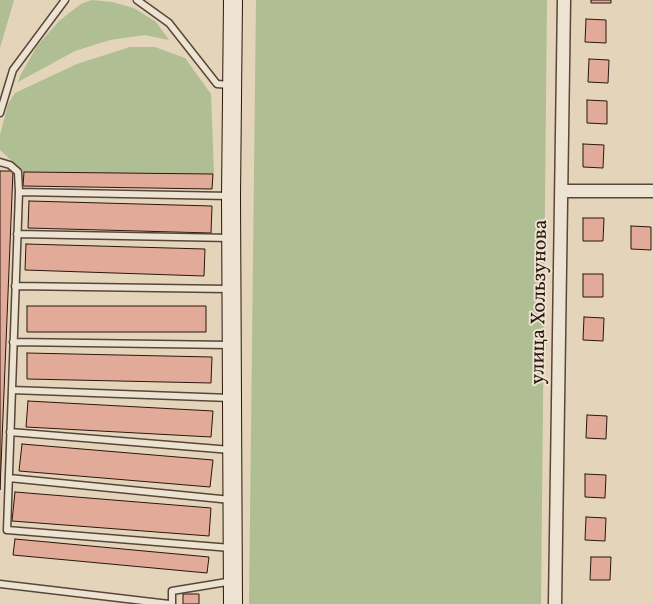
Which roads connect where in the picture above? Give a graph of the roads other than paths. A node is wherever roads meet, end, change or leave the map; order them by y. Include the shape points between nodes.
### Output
1 (65, 0) edge
2 (137, 0) edge
3 (233, 0) edge
4 (564, 0) edge
5 (232, 85) junction
6 (0, 113) edge
7 (0, 162) edge
8 (562, 191) junction
9 (653, 191) edge
10 (19, 192) junction
11 (231, 196) junction
12 (17, 234) junction
13 (231, 238) junction
14 (15, 286) junction
15 (232, 290) junction
16 (13, 342) junction
17 (232, 345) junction
18 (12, 390) junction
19 (232, 398) junction
20 (10, 432) junction
21 (232, 450) junction
22 (9, 478) junction
23 (232, 500) junction
24 (232, 548) junction
25 (232, 581) junction
26 (0, 584) edge
27 (171, 604) edge
28 (233, 604) edge
29 (555, 604) edge

1 - 6 lane via 13,70
2 - 5 lane via 169,23 217,84
3 - 5 main road
4 - 8 street, улица Хользунова
5 - 11 main road
7 - 10 lane via 18,172
8 - 9 street
8 - 29 street, улица Хользунова
10 - 11 lane
10 - 12 lane
11 - 13 main road
12 - 13 lane
12 - 14 lane
13 - 15 main road
14 - 15 lane
14 - 16 lane
15 - 17 main road
16 - 17 lane
16 - 18 lane
17 - 19 main road
18 - 19 lane
18 - 20 lane
19 - 21 main road
20 - 21 lane
20 - 22 lane
21 - 23 main road
22 - 23 lane
22 - 24 lane via 7,530
23 - 24 main road
24 - 25 main road
25 - 27 lane via 172,591
25 - 28 main road
26 - 27 lane

